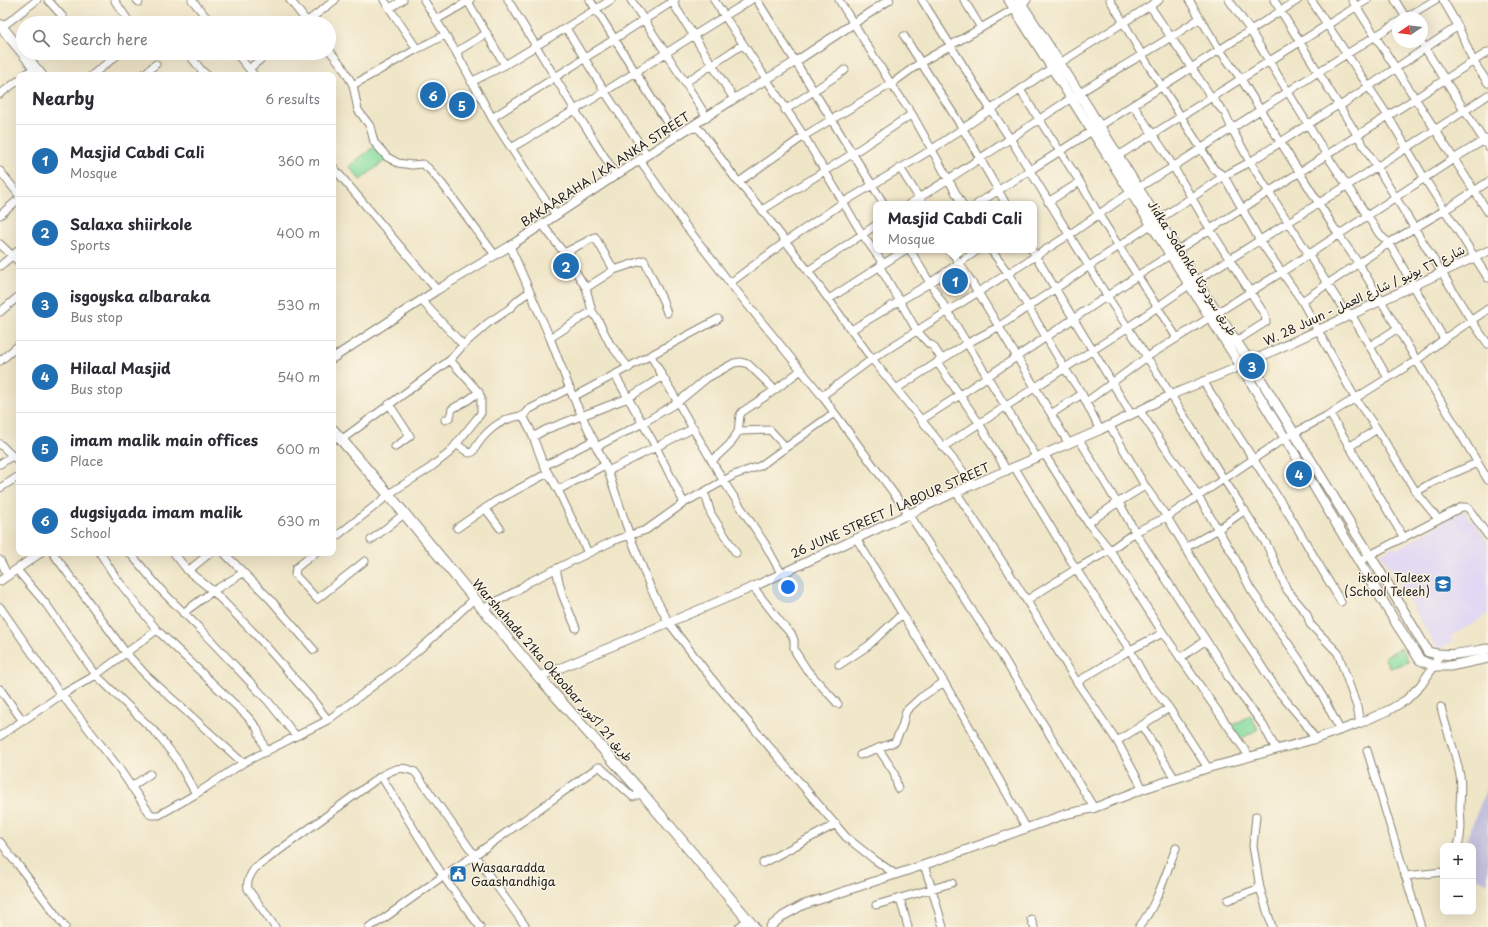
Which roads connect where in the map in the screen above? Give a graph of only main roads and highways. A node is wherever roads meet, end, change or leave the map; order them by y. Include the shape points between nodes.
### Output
1 (1009, 0) edge
2 (1020, 3) edge
3 (1, 26) edge
4 (16, 44) edge
5 (29, 60) edge
6 (38, 71) edge
7 (1096, 129) junction
8 (1134, 190) junction
9 (1213, 315) junction
10 (336, 434) edge
11 (1488, 649) edge
12 (1488, 653) edge
13 (1488, 658) edge
14 (751, 923) edge

1 - 2 main road, Jidka Sodonka طريق سودونكا
2 - 7 main road, Jidka Sodonka طريق سودونكا
3 - 4 main road
5 - 6 main road
7 - 8 main road, Jidka Sodonka طريق سودونكا
7 - 8 main road, Jidka Sodonka طريق سودونكا via 1118,156
8 - 9 main road, Jidka Sodonka طريق سودونكا
9 - 11 main road, Jidka Sodonka طريق سودونكا via 1250,362 1428,652 1453,655
9 - 13 main road, Jidka Sodonka طريق سودونكا via 1241,366 1420,660 1434,666 1450,666
10 - 14 main road, Warshahada 21ka Oktoobar طريق 21 أكتوبر via 539,677 642,793
11 - 12 main road

